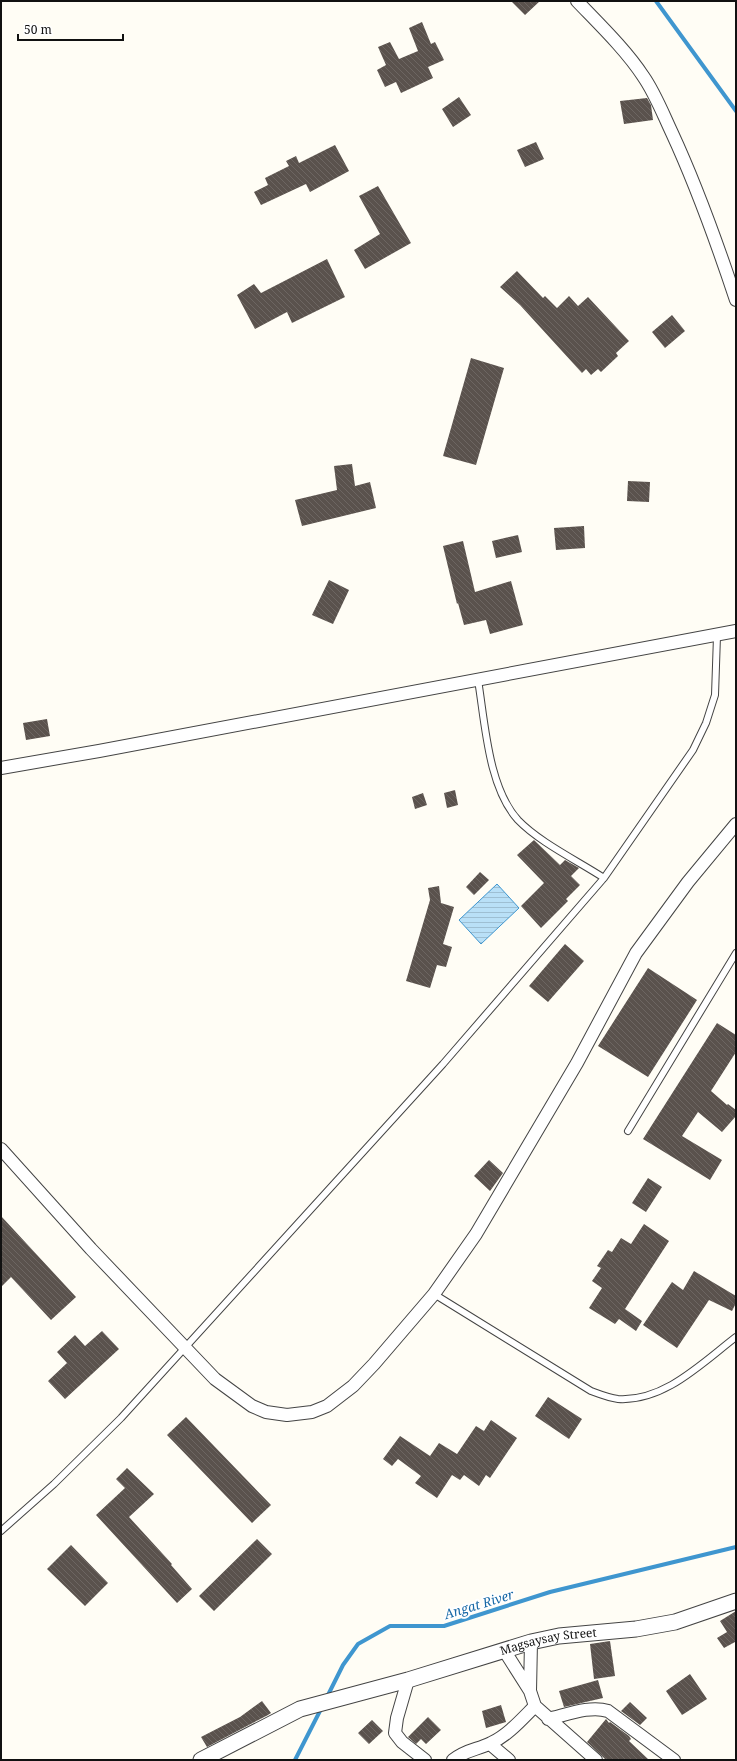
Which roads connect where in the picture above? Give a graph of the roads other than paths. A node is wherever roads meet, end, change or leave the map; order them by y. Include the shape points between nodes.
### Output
1 (577, 1) edge
2 (736, 300) edge
3 (736, 631) edge
4 (717, 636) junction
5 (478, 680) junction
6 (1, 768) edge
7 (736, 824) edge
8 (604, 878) junction
9 (736, 953) edge
10 (628, 1131) dead end
11 (1, 1149) edge
12 (434, 1294) junction
13 (736, 1337) edge
14 (185, 1347) junction
15 (1, 1531) edge
16 (736, 1601) edge
17 (531, 1642) junction
18 (504, 1650) junction
19 (408, 1680) junction
20 (530, 1691) junction
21 (535, 1706) junction
22 (548, 1719) junction
23 (490, 1744) junction
24 (201, 1760) edge
25 (425, 1760) edge
26 (453, 1760) edge
27 (509, 1760) edge
28 (596, 1760) edge
29 (674, 1760) edge

1 - 2 street via 643,76 662,111 716,237
3 - 4 street
4 - 5 street
4 - 8 lane via 715,695 706,723 693,750
5 - 6 street
5 - 8 lane via 490,753 505,800 518,819 539,837
7 - 12 street via 688,882 636,953 577,1063 480,1227
8 - 14 lane via 443,1064
9 - 10 lane
11 - 14 street via 91,1249
12 - 13 lane via 591,1391 617,1399 643,1396 671,1387
12 - 14 street via 353,1386 327,1406 312,1412 287,1415 266,1412 252,1406 215,1379
14 - 15 lane via 86,1454
16 - 17 street, Magsaysay Street via 697,1616 669,1623 636,1629 559,1636
17 - 18 street, Magsaysay Street
17 - 20 street
18 - 19 street, Magsaysay Street
18 - 20 street
19 - 24 street, Magsaysay Street via 300,1709
19 - 25 street via 395,1733 402,1742
20 - 21 street
21 - 22 street
21 - 23 street via 516,1726
22 - 28 street
22 - 29 street via 602,1709
23 - 26 street via 467,1751
23 - 27 street

